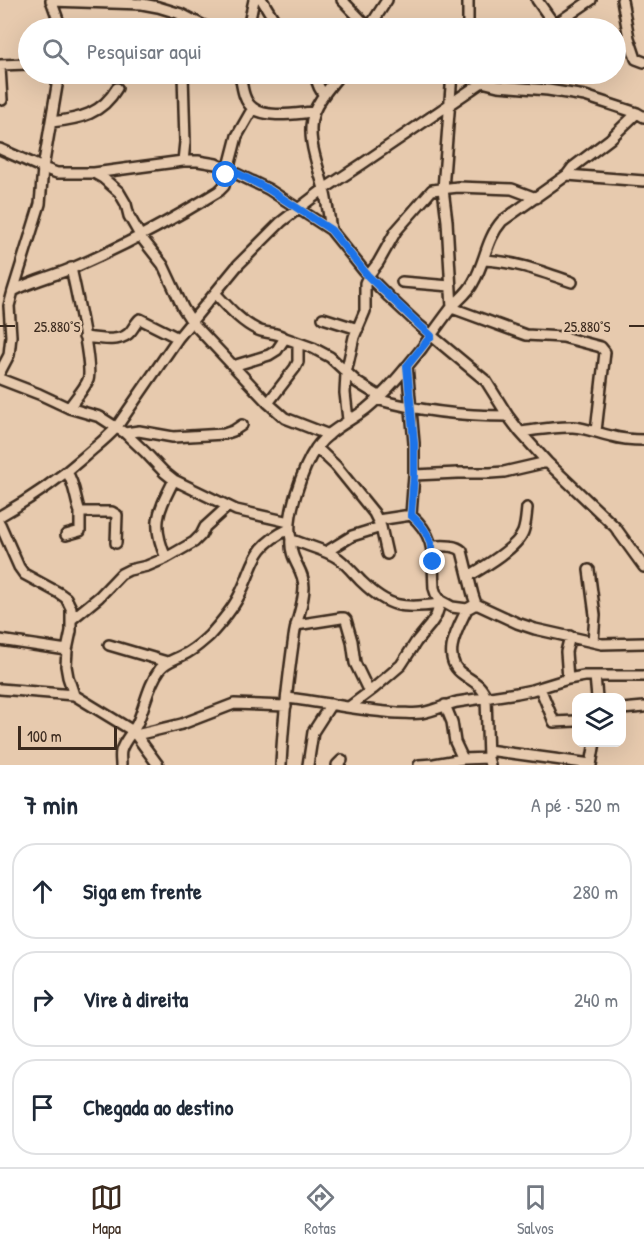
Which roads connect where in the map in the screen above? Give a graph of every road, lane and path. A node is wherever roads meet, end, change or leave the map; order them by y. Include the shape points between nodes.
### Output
1 (254, 0) edge
2 (262, 0) edge
3 (342, 0) edge
4 (387, 0) edge
5 (468, 0) edge
6 (537, 0) edge
7 (591, 0) edge
8 (622, 0) edge
9 (51, 1) edge
10 (140, 2) edge
11 (181, 14) junction
12 (59, 18) edge
13 (181, 18) edge
14 (189, 18) edge
15 (250, 18) edge
16 (273, 18) edge
17 (359, 18) edge
18 (375, 18) edge
19 (468, 18) edge
20 (547, 18) edge
21 (564, 18) edge
22 (625, 18) edge
23 (626, 22) edge
24 (644, 62) edge
25 (18, 65) edge
26 (0, 66) edge
27 (57, 84) edge
28 (183, 84) edge
29 (242, 84) edge
30 (318, 84) edge
31 (332, 84) edge
32 (451, 84) edge
33 (479, 84) edge
34 (490, 84) edge
35 (117, 88) dead end
36 (323, 94) junction
37 (2, 100) dead end
38 (449, 105) junction
39 (253, 108) junction
40 (314, 112) junction
41 (640, 115) edge
42 (51, 122) junction
43 (0, 149) edge
44 (183, 160) junction
45 (43, 168) junction
46 (227, 168) junction
47 (94, 173) junction
48 (567, 176) junction
49 (644, 181) edge
50 (324, 189) junction
51 (443, 189) junction
52 (536, 198) junction
53 (298, 208) junction
54 (331, 230) junction
55 (141, 237) junction
56 (483, 260) junction
57 (71, 268) junction
58 (368, 276) junction
59 (402, 282) dead end
60 (572, 282) dead end
61 (450, 286) junction
62 (13, 291) junction
63 (215, 293) junction
64 (5, 306) edge
65 (452, 308) junction
66 (323, 318) dead end
67 (192, 322) junction
68 (358, 329) junction
69 (431, 336) junction
70 (84, 338) junction
71 (178, 338) junction
72 (285, 338) junction
73 (298, 343) junction
74 (233, 366) junction
75 (407, 366) junction
76 (0, 372) edge
77 (346, 373) junction
78 (0, 379) edge
79 (377, 398) junction
80 (268, 403) junction
81 (69, 408) junction
82 (411, 408) junction
83 (508, 416) junction
84 (348, 420) junction
85 (242, 424) dead end
86 (116, 428) junction
87 (596, 431) junction
88 (520, 432) junction
89 (125, 434) junction
90 (329, 435) junction
91 (644, 440) edge
92 (317, 448) junction
93 (547, 462) junction
94 (67, 472) junction
95 (414, 475) junction
96 (174, 480) junction
97 (227, 507) junction
98 (527, 508) dead end
99 (80, 512) junction
100 (411, 515) junction
101 (0, 516) edge
102 (380, 523) junction
103 (0, 524) edge
104 (289, 525) junction
105 (66, 535) dead end
106 (291, 539) junction
107 (116, 543) dead end
108 (432, 546) junction
109 (326, 552) junction
110 (387, 554) dead end
111 (166, 558) junction
112 (644, 567) edge
113 (589, 570) dead end
114 (469, 576) junction
115 (440, 603) junction
116 (476, 604) junction
117 (467, 609) junction
118 (72, 619) junction
119 (296, 625) junction
120 (570, 636) junction
121 (0, 640) edge
122 (593, 642) junction
123 (644, 643) edge
124 (109, 645) dead end
125 (67, 650) junction
126 (167, 662) junction
127 (595, 676) junction
128 (644, 676) edge
129 (568, 678) junction
130 (540, 688) junction
131 (0, 689) edge
132 (369, 692) junction
133 (597, 693) edge
134 (74, 695) junction
135 (486, 698) junction
136 (286, 702) junction
137 (331, 704) junction
138 (445, 705) junction
139 (349, 707) junction
140 (644, 707) edge
141 (626, 709) edge
142 (572, 721) edge
143 (134, 733) junction
144 (594, 747) edge
145 (489, 758) edge
146 (463, 759) junction
147 (121, 765) edge
148 (158, 765) edge
149 (282, 765) edge
150 (308, 765) edge
151 (419, 765) edge
152 (591, 765) edge

1 - 15 street
2 - 16 street
3 - 17 street
4 - 18 street
5 - 19 street
6 - 20 street
7 - 21 street
8 - 22 street
9 - 10 street
9 - 12 street
10 - 11 street
11 - 13 street
11 - 14 street
23 - 24 street via 636,59
25 - 26 street
26 - 37 street
27 - 42 street
28 - 44 street
29 - 39 street
30 - 36 street
31 - 36 street
32 - 38 street
33 - 38 street
34 - 41 street via 585,96
35 - 42 street via 109,101 94,112
36 - 40 street
38 - 50 street
38 - 51 street
39 - 40 street via 273,114
39 - 46 street via 237,136
40 - 50 street via 312,140
41 - 48 street via 573,167
42 - 45 street
43 - 45 street
44 - 46 street
44 - 47 street
45 - 47 street
45 - 62 street via 40,204
46 - 53 street
46 - 55 street via 224,186 219,191
47 - 55 street via 119,192
48 - 49 street
48 - 52 street
50 - 53 street
50 - 54 street
51 - 52 street via 512,189
51 - 58 street via 432,190 407,218
51 - 61 street
52 - 56 street via 494,230
53 - 54 street
53 - 63 street via 238,265
54 - 58 street
55 - 57 street
55 - 67 street via 163,265
56 - 60 street via 520,265
56 - 65 street via 473,284
57 - 62 street
57 - 70 street
58 - 68 street via 365,311
58 - 69 street
59 - 61 street
61 - 65 street
62 - 64 street
63 - 67 street
63 - 72 street via 256,329
64 - 76 street via 10,348
65 - 69 street
65 - 87 street via 526,335 563,337 601,347 605,352
66 - 68 street
67 - 71 street
67 - 74 street
68 - 77 street
69 - 75 street
69 - 83 street via 486,381
70 - 71 street via 128,335 140,319
70 - 81 street via 88,380
71 - 86 street
72 - 73 street
72 - 74 street via 269,355
73 - 77 street via 330,357
73 - 80 street via 295,368
74 - 80 street
75 - 79 street
75 - 82 street
77 - 79 street
77 - 84 street
78 - 81 street
79 - 82 street
79 - 84 street
80 - 90 street via 285,418
81 - 86 street via 100,417
82 - 83 street
82 - 95 street
83 - 88 street
84 - 90 street
85 - 89 street via 224,434
86 - 89 street
86 - 94 street
87 - 88 street via 559,427
87 - 91 street
88 - 93 street
89 - 96 street
90 - 92 street
92 - 102 street via 357,490
92 - 104 street via 301,479
93 - 95 street via 490,474
93 - 112 street via 615,527
94 - 99 street
94 - 101 street
95 - 100 street
96 - 97 street
96 - 111 street via 157,520 157,535
97 - 104 street
97 - 111 street via 199,538
98 - 114 street via 525,527 518,540
99 - 105 street via 80,531
99 - 107 street via 115,513
100 - 102 street
100 - 108 street via 426,531
102 - 109 street
102 - 110 street
103 - 118 street via 24,574 66,598
104 - 106 street
104 - 126 street via 264,545 239,596 209,636 185,655
106 - 109 street
106 - 119 street via 290,549 304,586
108 - 114 street via 459,548
108 - 115 street via 434,588
109 - 115 street via 340,559 374,592 397,605
111 - 118 street via 121,574
113 - 122 street via 595,615
114 - 116 street
115 - 117 street
115 - 132 street via 436,616 401,665
116 - 117 street
116 - 120 street via 526,626
117 - 135 street via 451,652 458,670 481,686
118 - 125 street
119 - 132 street via 344,618 356,667
119 - 136 street
120 - 122 street
120 - 129 street via 566,652
121 - 125 street
122 - 123 street
124 - 126 street
125 - 134 street via 66,666
126 - 143 street via 150,687
127 - 128 street
127 - 129 street
127 - 133 street
129 - 130 street
130 - 135 street
130 - 142 street via 554,723
131 - 134 street
132 - 139 street
134 - 143 street
135 - 138 street
135 - 145 street
136 - 137 street
136 - 143 street via 234,704 182,724
136 - 149 street
137 - 139 street
137 - 150 street via 312,732
138 - 139 street via 418,713
138 - 146 street
140 - 141 street
143 - 147 street via 122,748
143 - 148 street
144 - 152 street
145 - 146 street
145 - 152 street
146 - 151 street

